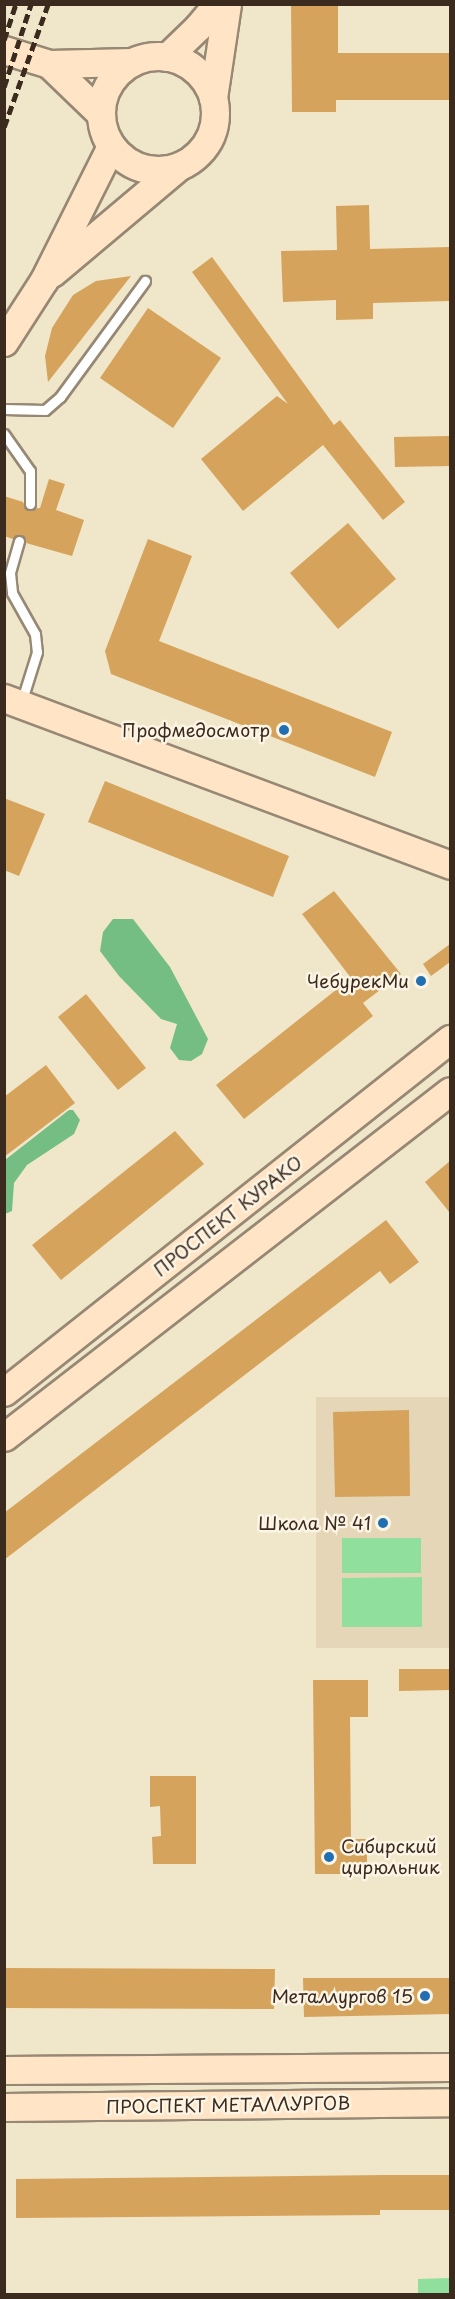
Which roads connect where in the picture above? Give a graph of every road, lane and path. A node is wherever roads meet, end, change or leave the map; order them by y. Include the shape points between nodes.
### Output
1 (217, 4) edge
2 (227, 4) edge
3 (4, 50) edge
4 (166, 57) junction
5 (132, 62) junction
6 (49, 64) junction
7 (213, 98) junction
8 (101, 114) junction
9 (111, 146) junction
10 (179, 166) junction
11 (44, 280) junction
12 (145, 281) dead end
13 (4, 342) edge
14 (4, 409) edge
15 (4, 434) edge
16 (30, 504) dead end
17 (19, 541) dead end
18 (12, 702) edge
19 (450, 865) edge
20 (450, 1039) edge
21 (450, 1090) edge
22 (4, 1392) edge
23 (4, 1437) edge
24 (450, 2067) edge
25 (4, 2070) edge
26 (450, 2102) edge
27 (4, 2107) edge

1 - 4 main road
2 - 7 main road
3 - 6 main road
4 - 5 main road
4 - 7 main road via 196,71
5 - 6 main road
5 - 8 main road via 109,83
6 - 8 main road
7 - 10 main road via 212,131 193,158
8 - 9 main road via 103,131
9 - 10 main road via 124,160 142,168
9 - 11 main road
10 - 11 main road
11 - 13 main road
12 - 14 lane via 60,398 45,410
15 - 16 lane via 30,471
17 - 18 lane via 10,573 12,593 35,634 37,652
18 - 19 main road
20 - 22 main road, ПРОСПЕКТ КУРАКО
21 - 23 main road, ПРОСПЕКТ КУРАКО
24 - 25 main road, ПРОСПЕКТ МЕТАЛЛУРГОВ
26 - 27 main road, ПРОСПЕКТ МЕТАЛЛУРГОВ

